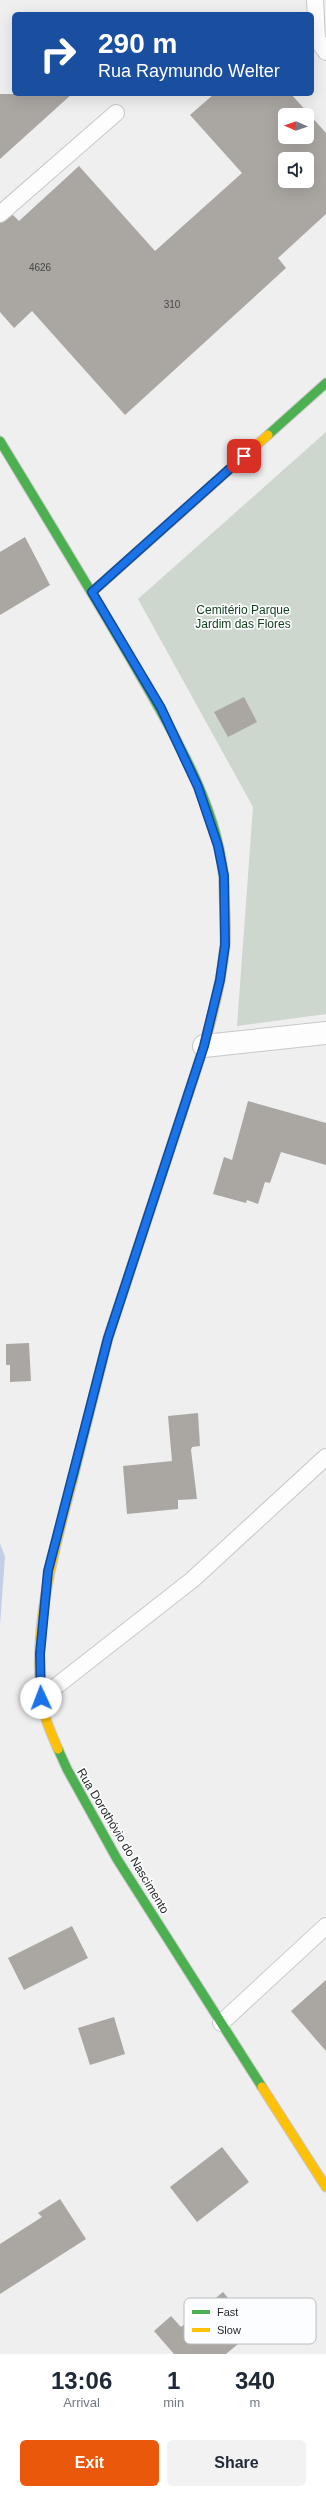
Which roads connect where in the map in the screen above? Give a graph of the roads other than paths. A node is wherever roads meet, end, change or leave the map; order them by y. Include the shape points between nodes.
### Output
1 (315, 0) edge
2 (326, 52) edge
3 (116, 113) dead end
4 (0, 214) edge
5 (326, 384) edge
6 (0, 440) edge
7 (92, 592) junction
8 (326, 1033) edge
9 (204, 1046) junction
10 (326, 1457) edge
11 (41, 1698) junction
12 (326, 1926) edge
13 (221, 2023) junction
14 (326, 2187) edge

1 - 2 lane via 317,39
3 - 4 lane
5 - 7 street
6 - 7 street, Rua Dorothóvio do Nascimento
7 - 9 street, Rua Dorothóvio do Nascimento via 180,745 197,783 218,846 224,876 225,945 220,980
8 - 9 street
9 - 11 street, Rua Dorothóvio do Nascimento via 108,1338 48,1571 40,1654
10 - 11 lane via 192,1580
11 - 13 street, Rua Dorothóvio do Nascimento via 49,1727 88,1809
12 - 13 lane
13 - 14 street, Rua Dorothóvio do Nascimento

